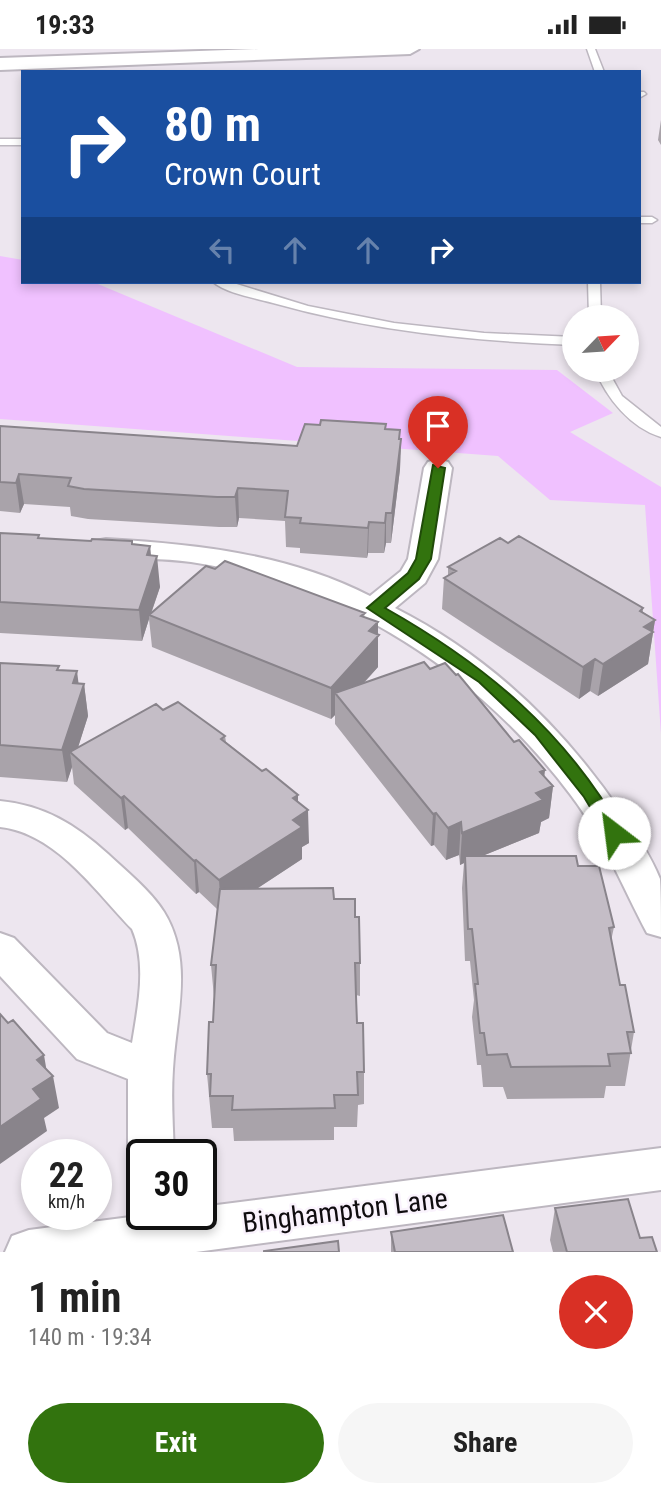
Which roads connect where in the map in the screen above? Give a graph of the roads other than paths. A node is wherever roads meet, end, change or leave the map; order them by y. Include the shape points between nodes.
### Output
1 (410, 49) edge
2 (591, 49) edge
3 (89, 55) edge
4 (109, 55) edge
5 (0, 64) edge
6 (599, 70) edge
7 (0, 142) edge
8 (21, 142) edge
9 (641, 220) edge
10 (652, 220) dead end
11 (225, 284) edge
12 (594, 284) edge
13 (595, 305) edge
14 (562, 341) edge
15 (607, 382) edge
16 (661, 433) edge
17 (438, 468) dead end
18 (69, 545) edge
19 (375, 608) junction
20 (0, 814) edge
21 (661, 922) edge
22 (0, 949) edge
23 (151, 1069) junction
24 (151, 1139) edge
25 (661, 1169) edge
26 (217, 1218) edge
27 (128, 1230) edge
28 (29, 1252) edge

1 - 4 street
2 - 6 lane
3 - 4 street
3 - 5 street
7 - 8 lane
9 - 10 lane
11 - 14 lane via 380,326
12 - 13 lane
15 - 16 lane via 626,410
17 - 19 street via 424,559 414,576
18 - 19 street via 192,553 267,569
19 - 21 street via 485,679 541,730 590,792
20 - 23 street via 39,821 60,834 148,919 159,937
22 - 23 street via 92,1047
23 - 24 street
25 - 26 street, Binghampton Lane
27 - 28 street, Binghampton Lane

